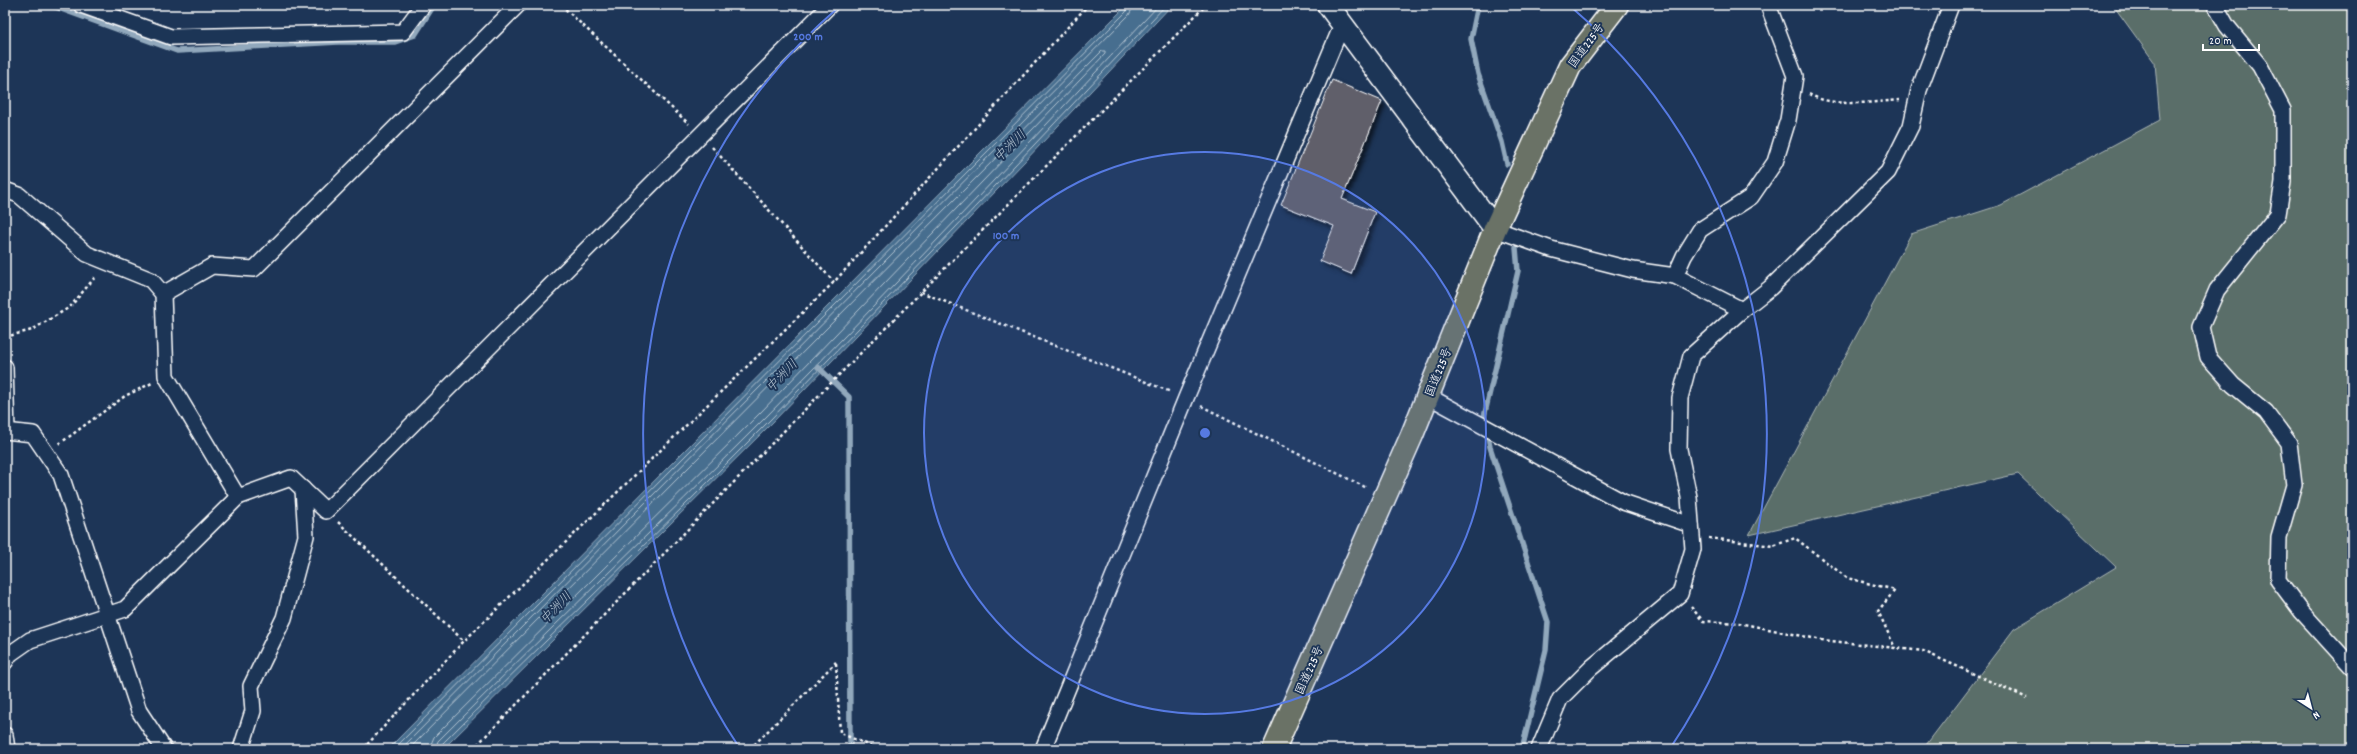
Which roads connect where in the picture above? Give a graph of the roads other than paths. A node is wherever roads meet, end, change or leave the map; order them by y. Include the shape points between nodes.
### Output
1 (81, 5) edge
2 (423, 5) edge
3 (518, 5) edge
4 (830, 5) edge
5 (1328, 5) edge
6 (1617, 5) edge
7 (1768, 5) edge
8 (1951, 5) edge
9 (2215, 5) edge
10 (1342, 25) junction
11 (5, 190) edge
12 (1495, 229) junction
13 (1675, 276) junction
14 (163, 294) junction
15 (1742, 310) junction
16 (5, 367) edge
17 (1428, 396) junction
18 (6, 431) edge
19 (303, 489) junction
20 (238, 497) junction
21 (1691, 525) junction
22 (109, 615) junction
23 (5, 662) edge
24 (2352, 667) edge
25 (5, 735) edge
26 (7, 749) edge
27 (164, 749) edge
28 (241, 749) edge
29 (1044, 749) edge
30 (1274, 749) edge
31 (1539, 749) edge

1 - 2 street via 171,37 404,32
3 - 14 street via 254,269 212,266
4 - 19 street via 326,511
5 - 10 street
6 - 12 highway, 国道225号 via 1570,66
7 - 13 street via 1795,76 1788,120 1774,162 1751,197 1700,230
8 - 15 street via 1917,99 1911,126 1888,172 1770,288
9 - 24 street via 2227,26 2260,66 2283,110 2283,182 2278,214 2217,290 2201,327 2208,357 2233,385 2266,412 2289,443 2294,485 2279,537 2278,580 2302,612
10 - 12 street
10 - 29 street via 1186,398
11 - 14 street via 19,195 87,254 150,280
12 - 13 street via 1551,249 1633,270
12 - 17 highway, 国道225号
13 - 15 street
14 - 20 street via 166,376
15 - 21 street via 1691,356 1680,398 1679,449 1689,497
16 - 18 street
17 - 21 street via 1623,502
17 - 30 highway, 国道225号
18 - 22 street via 33,434 48,452 61,475
19 - 20 street via 291,478
19 - 28 street via 306,536 284,618 251,686 253,711
20 - 22 street via 125,609
21 - 31 street via 1693,549 1680,594 1590,668 1560,699
22 - 23 street via 30,640 10,654
22 - 27 street via 139,711
25 - 26 street

